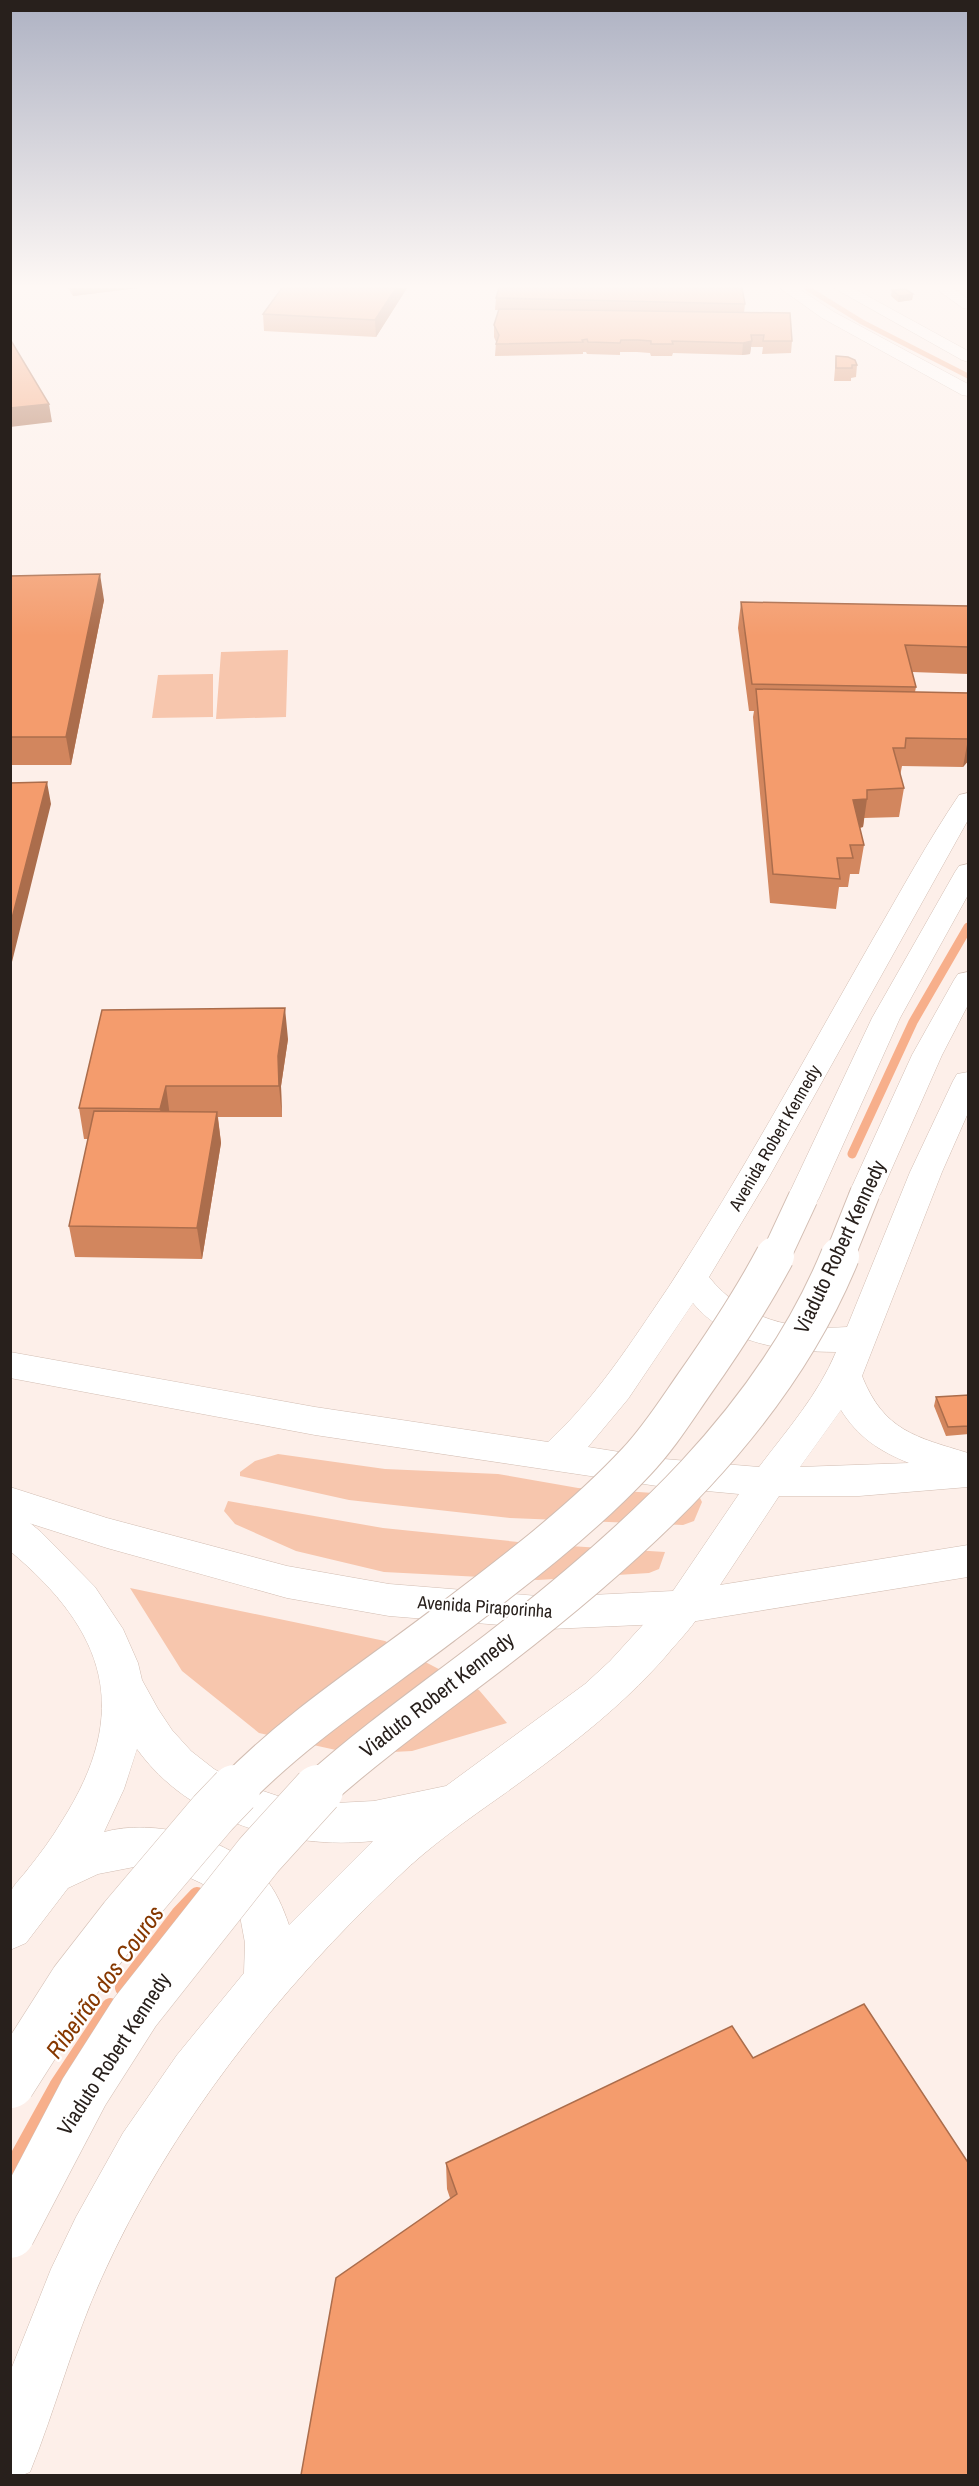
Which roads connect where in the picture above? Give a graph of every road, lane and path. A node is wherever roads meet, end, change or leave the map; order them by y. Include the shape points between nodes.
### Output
1 (969, 800) edge
2 (969, 872) edge
3 (969, 980) edge
4 (969, 1081) edge
5 (692, 1279) junction
6 (861, 1338) junction
7 (10, 1365) edge
8 (844, 1376) junction
9 (555, 1457) junction
10 (969, 1467) edge
11 (969, 1473) edge
12 (768, 1482) junction
13 (10, 1502) edge
14 (10, 1529) edge
15 (969, 1562) edge
16 (684, 1607) junction
17 (122, 1684) junction
18 (458, 1803) junction
19 (51, 1874) junction
20 (10, 1928) edge
21 (267, 1979) junction
22 (10, 2083) edge
23 (10, 2232) edge
24 (10, 2452) edge

1 - 5 main road, Avenida Robert Kennedy via 883,944 787,1121
2 - 22 main road, bridge via 886,1018 783,1242 749,1305 666,1425 636,1462 566,1527 442,1626 314,1719 256,1769 206,1822 75,1981
3 - 23 main road, Viaduto Robert Kennedy, bridge via 927,1055 817,1308 751,1407 688,1482 628,1541 497,1650 370,1745 312,1796 270,1841 134,2013 90,2083
4 - 6 main road via 926,1172
5 - 6 main road via 703,1297 719,1310 767,1333 806,1341
5 - 9 main road, Avenida Robert Kennedy via 580,1436
6 - 8 main road
7 - 9 main road via 315,1421
8 - 10 main road via 858,1411 875,1430 918,1452
8 - 12 main road
9 - 12 main road via 664,1473
11 - 12 main road via 859,1481
12 - 16 main road
13 - 16 main road, Avenida Piraporinha via 253,1574 389,1600 550,1613
14 - 17 main road via 76,1592 112,1648
15 - 16 main road, Avenida Piraporinha
16 - 18 main road via 624,1674 517,1761
17 - 18 main road via 157,1744 182,1770 206,1788 258,1810 288,1819 365,1822
17 - 19 main road via 118,1742 109,1773 87,1822
18 - 21 main road via 370,1873
19 - 20 main road
19 - 21 main road via 78,1860 136,1846 169,1847 214,1866 251,1892 266,1923 270,1938
21 - 24 main road via 179,2089 137,2157 95,2235 48,2340

